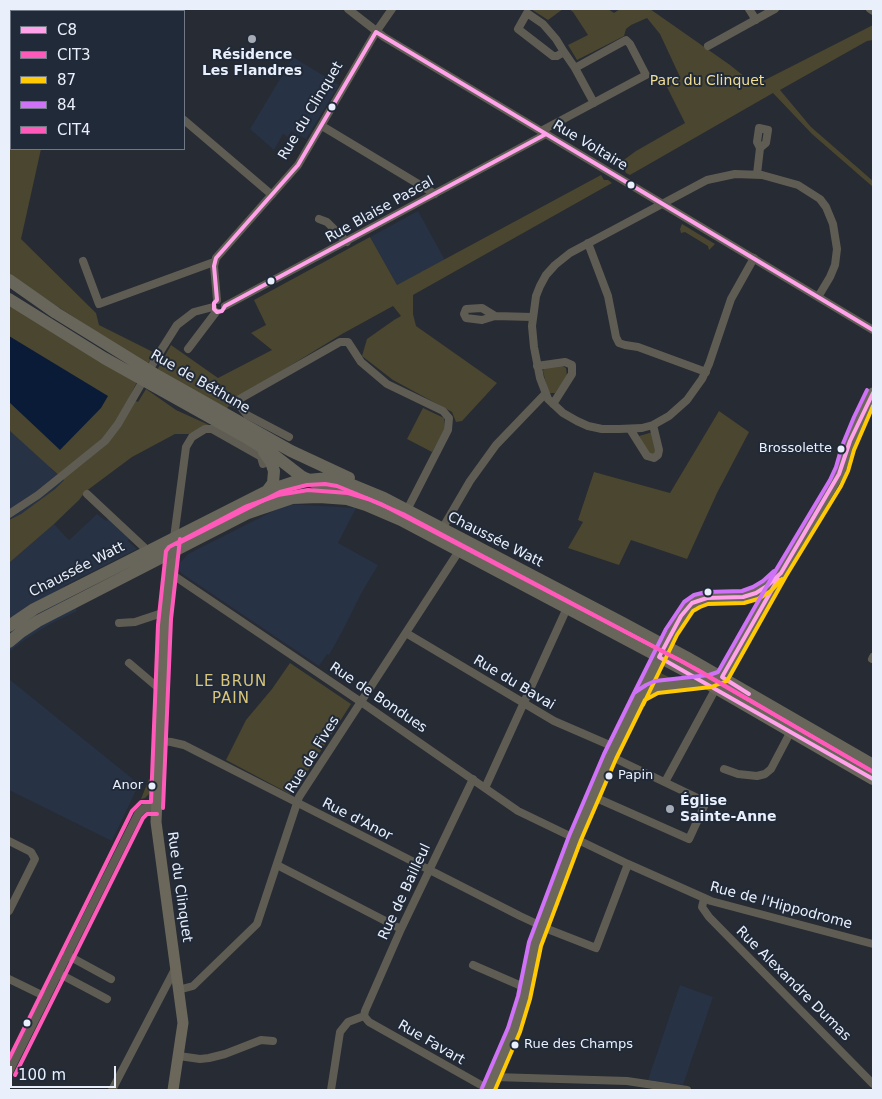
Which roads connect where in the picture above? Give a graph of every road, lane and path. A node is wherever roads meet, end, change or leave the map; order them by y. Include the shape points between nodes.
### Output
1 (348, 9) edge
2 (392, 9) edge
3 (749, 9) edge
4 (775, 9) edge
5 (870, 9) edge
6 (873, 11) edge
7 (756, 20) junction
8 (376, 32) junction
9 (708, 46) dead end
10 (564, 52) junction
11 (575, 68) junction
12 (594, 104) junction
13 (185, 121) edge
14 (322, 126) junction
15 (544, 133) junction
16 (760, 148) dead end
17 (757, 174) junction
18 (435, 194) junction
19 (272, 195) junction
20 (661, 203) junction
21 (319, 219) dead end
22 (347, 242) junction
23 (588, 243) junction
24 (754, 258) junction
25 (83, 261) dead end
26 (214, 262) junction
27 (9, 280) edge
28 (818, 297) junction
29 (9, 299) edge
30 (216, 306) junction
31 (496, 316) dead end
32 (532, 317) junction
33 (873, 330) edge
34 (188, 349) dead end
35 (537, 366) junction
36 (706, 372) junction
37 (873, 393) edge
38 (545, 394) junction
39 (553, 404) junction
40 (653, 425) junction
41 (630, 429) junction
42 (289, 437) dead end
43 (247, 438) junction
44 (291, 450) junction
45 (263, 464) dead end
46 (301, 478) junction
47 (267, 491) junction
48 (87, 494) dead end
49 (384, 498) junction
50 (248, 513) junction
51 (9, 514) edge
52 (404, 515) junction
53 (442, 529) junction
54 (174, 538) junction
55 (148, 551) junction
56 (459, 551) junction
57 (172, 553) junction
58 (170, 573) junction
59 (781, 573) junction
60 (743, 597) junction
61 (567, 608) junction
62 (165, 612) junction
63 (759, 612) junction
64 (119, 623) dead end
65 (9, 626) edge
66 (406, 633) junction
67 (9, 642) edge
68 (662, 651) junction
69 (129, 663) dead end
70 (704, 679) junction
71 (162, 691) junction
72 (640, 696) junction
73 (361, 702) junction
74 (524, 702) junction
75 (791, 731) junction
76 (160, 741) junction
77 (612, 752) junction
78 (873, 765) edge
79 (724, 769) dead end
80 (473, 779) junction
81 (873, 779) edge
82 (665, 782) junction
83 (485, 788) junction
84 (592, 796) junction
85 (297, 804) junction
86 (157, 808) junction
87 (575, 838) junction
88 (9, 841) edge
89 (628, 864) junction
90 (277, 865) junction
91 (429, 870) junction
92 (704, 899) junction
93 (9, 911) edge
94 (542, 926) junction
95 (401, 929) junction
96 (873, 944) edge
97 (67, 955) junction
98 (473, 965) dead end
99 (175, 969) junction
100 (58, 973) junction
101 (9, 979) edge
102 (111, 979) dead end
103 (526, 988) junction
104 (178, 990) junction
105 (46, 997) junction
106 (107, 999) dead end
107 (364, 1016) junction
108 (273, 1041) dead end
109 (179, 1056) junction
110 (9, 1072) edge
111 (494, 1077) junction
112 (627, 1081) junction
113 (873, 1084) edge
114 (112, 1090) edge
115 (173, 1090) edge
116 (331, 1090) edge
117 (488, 1090) edge
118 (626, 1090) edge
119 (687, 1090) edge

1 - 8 street, Rue Voltaire
2 - 8 street, Rue du Clinquet
3 - 7 street
4 - 7 street
5 - 6 street
7 - 9 street
8 - 14 street, Rue du Clinquet
8 - 15 street, Rue Voltaire
10 - 10 street via 547,28 527,13 518,29 553,56
10 - 11 street
11 - 12 street
11 - 12 street, Rue Blaise Pascal via 627,41 646,74
12 - 15 street, Rue Blaise Pascal
13 - 19 street
14 - 18 street
14 - 19 street, Rue du Clinquet via 298,165
15 - 18 street, Rue Blaise Pascal
15 - 20 street, Rue Voltaire
16 - 17 street
17 - 20 street via 712,178
17 - 28 street via 803,187 828,211 836,232 837,253 830,277
18 - 22 street, Rue Blaise Pascal
19 - 26 street, Rue du Clinquet
20 - 23 street
20 - 24 street, Rue Voltaire
21 - 22 street via 327,222
22 - 30 street, Rue Blaise Pascal via 225,306 222,311
23 - 32 street via 560,260 546,275 538,290
23 - 36 street via 610,303 617,340
24 - 28 street, Rue Voltaire
24 - 36 street via 731,299
25 - 26 street via 99,304
26 - 30 street
27 - 44 main road, Rue de Béthune via 158,376
28 - 33 street, Rue Voltaire
29 - 43 main road, Rue de Béthune via 112,363
30 - 34 street
30 - 51 street via 199,310 181,321 118,424 100,446
31 - 32 street
32 - 35 street
35 - 38 street
35 - 39 street via 565,362 572,365 572,374
36 - 40 street via 683,405
37 - 59 main road via 856,426 837,479
38 - 39 street
38 - 53 street via 487,457
39 - 41 street via 588,426
40 - 41 street
40 - 41 street via 659,450 654,458 647,456
42 - 52 street via 247,414 236,401 340,342 348,342 361,362 387,384 443,411 449,418 448,430
43 - 46 main road, Rue de Béthune
43 - 47 main road, Rue de Béthune via 268,457 273,467 273,483
44 - 46 main road via 298,461
44 - 49 main road, Rue de Béthune
45 - 54 street, Rue du Clinquet via 258,454 212,429 206,428 192,437 187,445
46 - 47 main road, Chaussée Watt
46 - 49 main road, Chaussée Watt via 334,479
46 - 50 main road, Chaussée Watt
46 - 52 main road, Chaussée Watt
47 - 54 main road, Chaussée Watt
48 - 55 street
49 - 52 main road, Chaussée Watt
50 - 52 main road, Chaussée Watt via 286,499 308,496 357,502
50 - 57 main road, Chaussée Watt
52 - 53 main road, Chaussée Watt
52 - 56 main road, Chaussée Watt
53 - 68 main road, Chaussée Watt
54 - 55 main road, Chaussée Watt
54 - 57 main road, Rue du Clinquet
55 - 65 main road, Chaussée Watt via 34,609
56 - 61 main road, Chaussée Watt
56 - 66 street, Rue de Fives
57 - 58 main road, Rue du Clinquet
57 - 67 main road, Chaussée Watt via 38,622
58 - 62 main road, Rue du Clinquet
58 - 73 street, Rue de Bondues
59 - 60 main road via 762,590
59 - 63 main road
60 - 63 main road via 754,600
60 - 68 main road via 707,598 692,603
61 - 68 main road, Chaussée Watt
61 - 74 street
62 - 64 street
62 - 71 main road, Rue du Clinquet
63 - 70 main road
66 - 73 street, Rue de Fives
66 - 74 street, Rue du Bavai
68 - 70 main road
68 - 72 main road
69 - 71 street
70 - 72 main road via 656,687
70 - 75 main road
70 - 78 main road
70 - 82 street
71 - 76 main road, Rue du Clinquet
72 - 77 main road
73 - 80 street, Rue de Bondues
73 - 85 street, Rue de Fives
74 - 77 street, Rue du Bavai
74 - 83 street
75 - 79 street via 765,774 753,776
75 - 81 main road
76 - 85 street, Rue d'Anor via 184,746
76 - 86 main road, Rue du Clinquet
77 - 82 street, Rue du Bavai
77 - 84 main road
80 - 83 street, Rue de Bondues
80 - 91 street, Rue de Bailleul
82 - 84 street, Rue du Bavai via 706,802 689,839
83 - 87 street, Rue de Bondues via 514,809
84 - 87 main road
85 - 90 street, Rue de Fives
85 - 91 street, Rue d'Anor
86 - 97 street via 144,808 138,814
86 - 99 main road, Rue du Clinquet via 157,834
87 - 89 street, Rue de l'Hippodrome
87 - 94 main road
88 - 93 street via 31,852 35,859
89 - 92 street, Rue de l'Hippodrome
89 - 94 street, Rue d'Anor via 596,948
90 - 95 street
90 - 104 street, Rue de Fives via 255,927 192,986
91 - 94 street, Rue d'Anor
91 - 95 street, Rue de Bailleul
92 - 96 street, Rue de l'Hippodrome
92 - 113 street, Rue Alexandre Dumas via 702,907 709,917
94 - 103 main road via 532,953
95 - 107 street, Rue de Bailleul
97 - 100 street
97 - 102 street
98 - 103 street
99 - 104 main road, Rue du Clinquet
99 - 114 street
100 - 105 street
100 - 106 street
101 - 105 street
103 - 111 main road via 514,1030
104 - 109 main road, Rue du Clinquet via 183,1023
105 - 110 street
107 - 116 street via 348,1022 340,1032
107 - 117 street, Rue Favart via 369,1022
108 - 109 street via 261,1040 209,1058
109 - 115 main road, Rue du Clinquet
111 - 112 street
111 - 117 main road
112 - 118 street
112 - 119 street

